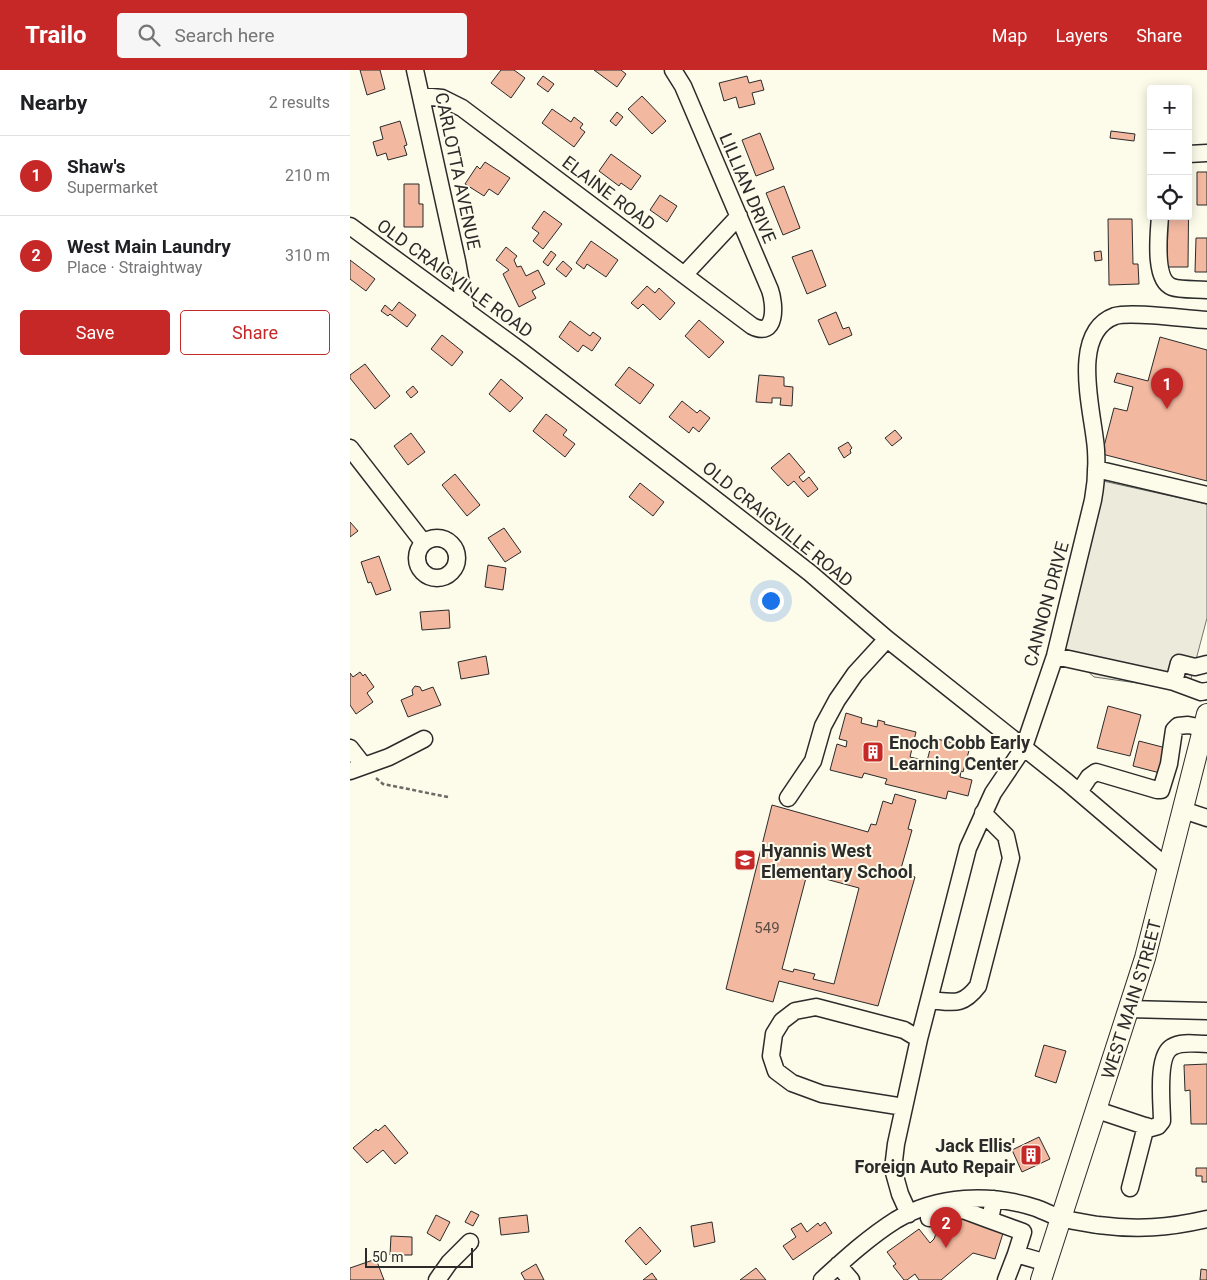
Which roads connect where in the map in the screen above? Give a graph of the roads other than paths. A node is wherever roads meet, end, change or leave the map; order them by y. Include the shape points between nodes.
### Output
1 (415, 70) edge
2 (674, 70) edge
3 (421, 96) junction
4 (1192, 154) edge
5 (1207, 154) edge
6 (739, 216) junction
7 (1160, 220) edge
8 (350, 226) edge
9 (684, 275) junction
10 (1207, 290) edge
11 (466, 311) junction
12 (1207, 320) edge
13 (770, 325) joint
14 (350, 448) edge
15 (1096, 469) junction
16 (1207, 495) edge
17 (423, 542) dead end
18 (887, 639) junction
19 (1054, 656) junction
20 (1207, 664) edge
21 (1174, 682) junction
22 (1207, 692) edge
23 (1205, 721) edge
24 (424, 740) dead end
25 (1024, 747) junction
26 (350, 748) edge
27 (357, 769) edge
28 (1161, 790) junction
29 (1079, 792) junction
30 (788, 798) dead end
31 (1184, 804) junction
32 (983, 813) junction
33 (1207, 818) edge
34 (1168, 868) junction
35 (930, 1000) junction
36 (1128, 1008) junction
37 (1207, 1011) edge
38 (920, 1039) junction
39 (1207, 1044) edge
40 (904, 1107) junction
41 (1097, 1110) junction
42 (1146, 1126) junction
43 (1130, 1188) dead end
44 (994, 1199) junction
45 (909, 1214) junction
46 (929, 1218) dead end
47 (1060, 1218) junction
48 (1207, 1219) edge
49 (990, 1220) junction
50 (470, 1242) dead end
51 (1016, 1254) junction
52 (838, 1265) junction
53 (1044, 1271) edge
54 (437, 1280) edge
55 (822, 1280) edge
56 (851, 1280) edge
57 (1006, 1280) edge

1 - 3 street, CARLOTTA AVENUE
2 - 6 street, LILLIAN DRIVE
3 - 9 street, ELAINE ROAD via 442,98 462,108
3 - 11 street, CARLOTTA AVENUE
4 - 5 street
6 - 9 street
6 - 13 street, LILLIAN DRIVE via 773,298
7 - 10 street via 1159,267 1164,281 1172,287
8 - 11 street, OLD CRAIGVILLE ROAD
9 - 13 street, ELAINE ROAD via 752,326 762,329
11 - 18 street, OLD CRAIGVILLE ROAD via 810,573
12 - 15 street, CANNON DRIVE via 1130,314 1116,316 1098,329 1086,360
14 - 17 street
15 - 16 street
15 - 19 street, CANNON DRIVE via 1094,500
18 - 25 street, OLD CRAIGVILLE ROAD
18 - 30 street via 855,674 837,700 823,726 814,761
19 - 21 street
19 - 25 street, CANNON DRIVE
20 - 21 street via 1195,667 1179,663
21 - 22 street
23 - 28 street via 1178,726 1174,730
23 - 31 main road, WEST MAIN STREET
24 - 27 street
25 - 29 street, OLD CRAIGVILLE ROAD
25 - 32 street, CANNON DRIVE
26 - 27 street
28 - 29 street via 1096,772
28 - 31 street
29 - 34 street, OLD CRAIGVILLE ROAD
31 - 33 street
31 - 34 main road, WEST MAIN STREET
32 - 35 street, CANNON DRIVE via 968,848
32 - 35 street via 1006,836 1011,858 978,986 968,998 958,1002
34 - 36 main road, WEST MAIN STREET
35 - 38 street, CANNON DRIVE
36 - 37 street
36 - 41 main road, WEST MAIN STREET
38 - 40 street, CANNON DRIVE
38 - 40 street via 904,1030 816,1007 795,1012 782,1021 774,1034 771,1056 776,1071 792,1083 822,1094
39 - 42 street via 1182,1044 1165,1053 1162,1121 1158,1126
40 - 45 street, CANNON DRIVE via 893,1169
41 - 42 street
41 - 47 main road, WEST MAIN STREET
42 - 43 street
44 - 45 street via 956,1200
44 - 47 street via 1035,1208
44 - 49 street
45 - 52 street
46 - 49 street via 962,1210
47 - 48 street via 1131,1228 1158,1228
47 - 53 main road, WEST MAIN STREET
49 - 51 street via 1023,1232
50 - 54 street
51 - 53 street
51 - 57 street
52 - 55 street
52 - 56 street

